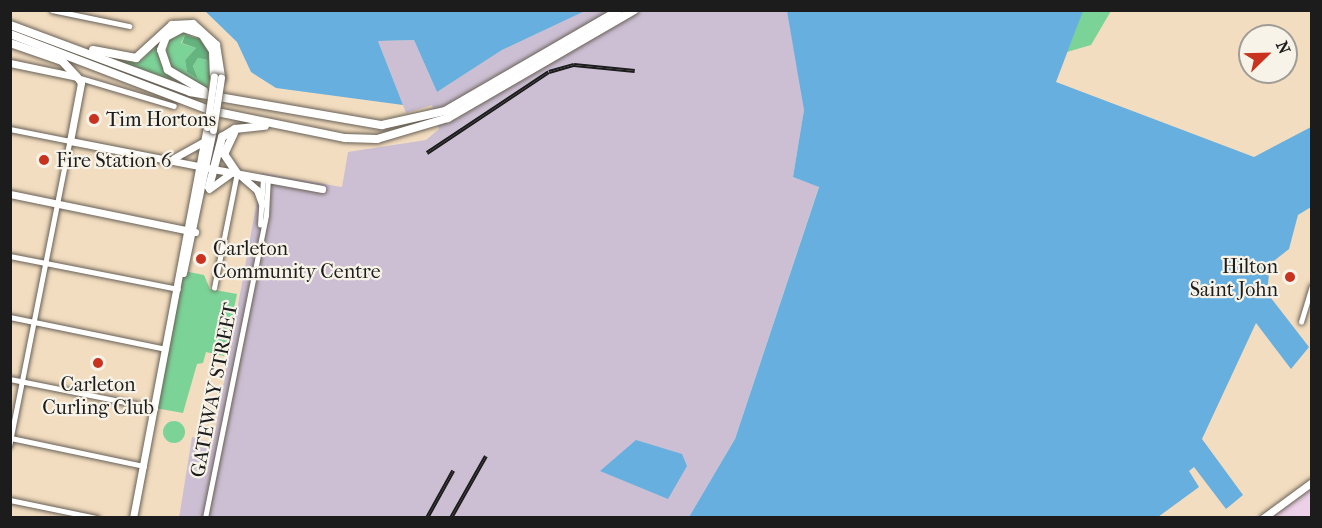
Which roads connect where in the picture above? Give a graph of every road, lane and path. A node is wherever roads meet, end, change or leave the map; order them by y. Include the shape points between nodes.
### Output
1 (52, 10) edge
2 (619, 10) edge
3 (634, 10) edge
4 (10, 25) edge
5 (129, 26) dead end
6 (10, 34) edge
7 (46, 37) junction
8 (10, 43) edge
9 (10, 63) edge
10 (76, 77) junction
11 (218, 77) junction
12 (226, 101) junction
13 (190, 103) junction
14 (174, 106) dead end
15 (430, 121) junction
16 (210, 128) junction
17 (244, 128) junction
18 (10, 129) edge
19 (399, 134) junction
20 (331, 136) junction
21 (205, 137) junction
22 (70, 141) junction
23 (170, 159) junction
24 (201, 166) junction
25 (211, 168) junction
26 (234, 173) junction
27 (265, 178) junction
28 (209, 187) junction
29 (322, 189) dead end
30 (10, 194) edge
31 (57, 204) junction
32 (262, 204) junction
33 (197, 222) junction
34 (191, 231) junction
35 (260, 234) junction
36 (10, 256) edge
37 (46, 263) junction
38 (179, 286) junction
39 (1311, 286) edge
40 (214, 288) dead end
41 (10, 317) edge
42 (34, 322) junction
43 (1301, 322) dead end
44 (166, 349) junction
45 (10, 378) edge
46 (23, 381) junction
47 (155, 408) junction
48 (11, 438) edge
49 (10, 445) edge
50 (144, 466) junction
51 (1311, 482) edge
52 (10, 500) edge
53 (60, 510) junction
54 (71, 515) edge
55 (59, 518) edge
56 (97, 518) edge
57 (133, 518) edge
58 (205, 518) edge
59 (1263, 518) edge

1 - 5 street
2 - 15 highway
3 - 15 highway
4 - 7 highway
6 - 13 highway
7 - 11 highway via 130,59 141,56 172,25 193,24 216,45
7 - 12 highway via 165,84
8 - 10 highway via 62,62
9 - 10 street
10 - 14 street
10 - 22 street via 81,83
11 - 12 highway via 213,51 202,34 183,28 166,36 160,50 168,70
11 - 16 street, bridge
12 - 15 highway via 359,125
13 - 19 highway via 350,134
13 - 20 highway
15 - 19 highway
16 - 21 street
16 - 25 street
17 - 20 highway via 279,126
17 - 25 highway via 222,137
17 - 26 highway via 224,149
18 - 22 street
19 - 20 highway
21 - 23 street via 193,152
21 - 24 street
22 - 23 street
22 - 31 street
23 - 24 street
24 - 25 street
24 - 34 street
25 - 26 street
25 - 28 highway
25 - 33 street
26 - 27 street
26 - 28 street
26 - 32 street via 253,184
26 - 40 street
27 - 29 street
27 - 32 street, GATEWAY STREET
27 - 35 street, GATEWAY STREET
28 - 33 street
30 - 31 street
31 - 34 street
31 - 37 street
32 - 35 street, GATEWAY STREET
33 - 34 street
34 - 38 street
35 - 58 street, GATEWAY STREET
36 - 37 street
37 - 38 street
37 - 42 street
38 - 44 street
39 - 43 street
41 - 42 street
42 - 44 street
42 - 46 street
44 - 47 street
45 - 46 street
46 - 47 street
46 - 48 street
47 - 50 street
48 - 49 street
48 - 50 street
50 - 57 street
51 - 59 street
52 - 53 street
53 - 54 street
53 - 55 street
54 - 56 street

